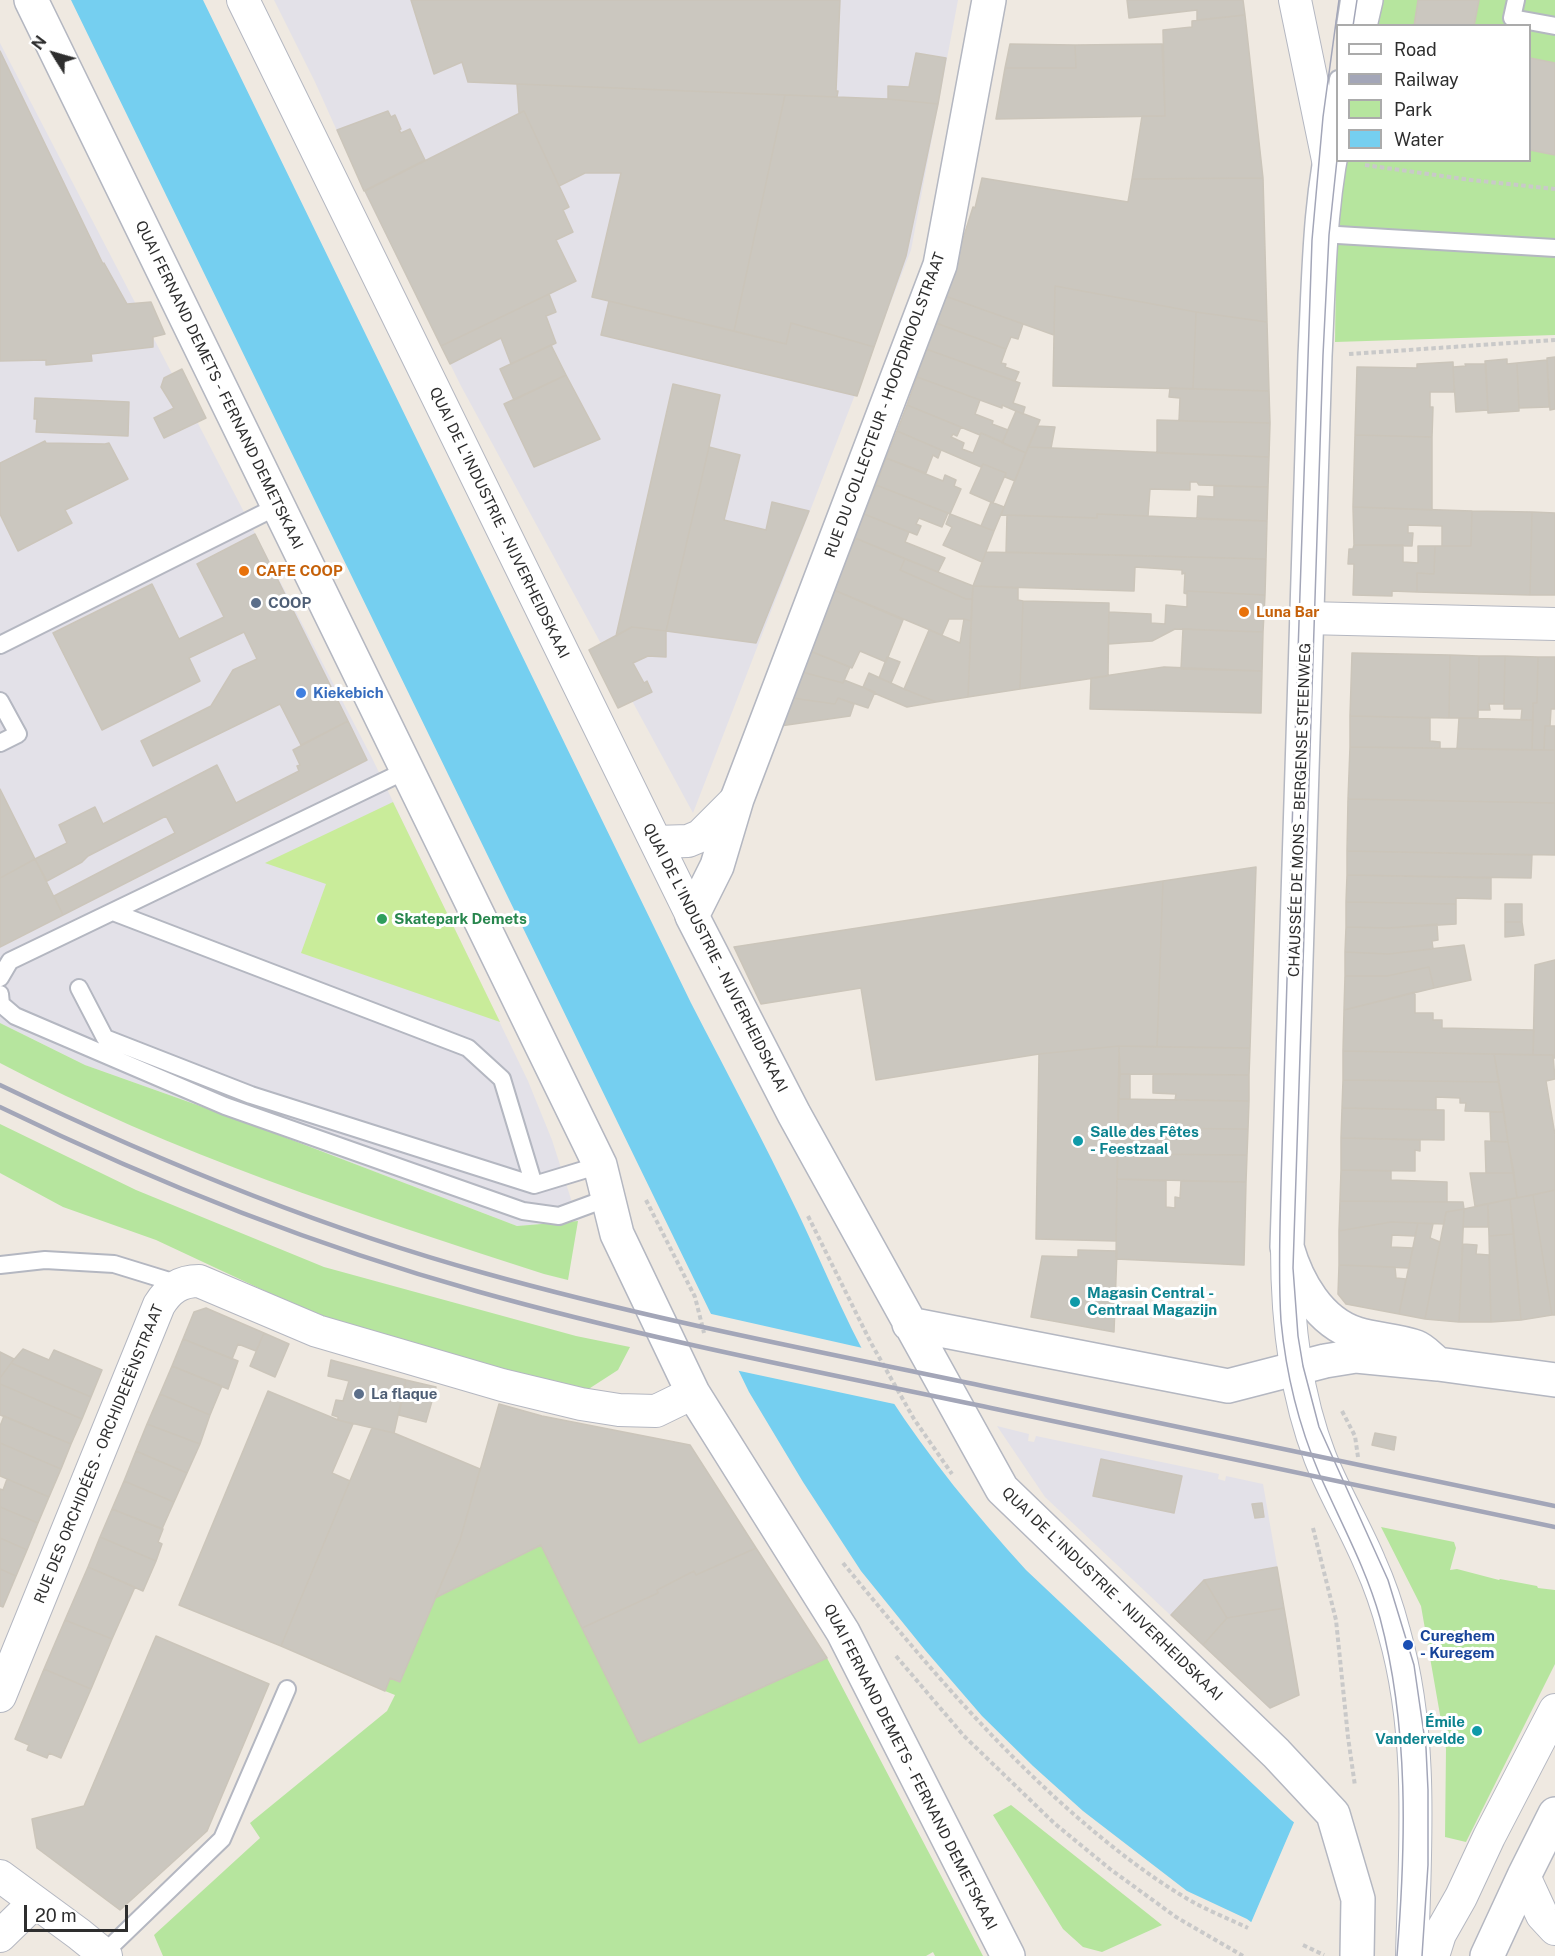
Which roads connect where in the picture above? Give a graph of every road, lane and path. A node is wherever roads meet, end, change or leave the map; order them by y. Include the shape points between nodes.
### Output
1 (31, 0) edge
2 (243, 0) edge
3 (989, 0) edge
4 (1295, 0) edge
5 (1348, 0) edge
6 (1366, 0) edge
7 (1516, 0) edge
8 (1345, 24) edge
9 (1360, 24) edge
10 (1555, 26) edge
11 (1336, 95) edge
12 (1336, 129) edge
13 (1328, 160) junction
14 (1336, 161) edge
15 (1342, 162) edge
16 (1555, 189) edge
17 (1321, 234) junction
18 (1555, 248) edge
19 (1555, 340) edge
20 (1315, 356) junction
21 (278, 506) junction
22 (1306, 618) junction
23 (1555, 624) edge
24 (0, 645) edge
25 (0, 701) edge
26 (0, 743) edge
27 (407, 770) junction
28 (737, 799) junction
29 (656, 842) junction
30 (113, 912) junction
31 (692, 916) junction
32 (0, 978) edge
33 (79, 988) dead end
34 (0, 994) edge
35 (600, 1165) junction
36 (534, 1185) junction
37 (608, 1198) junction
38 (1287, 1247) junction
39 (0, 1265) edge
40 (179, 1284) junction
41 (909, 1324) junction
42 (1438, 1364) junction
43 (1296, 1369) junction
44 (1555, 1380) edge
45 (693, 1393) junction
46 (1312, 1523) dead end
47 (842, 1562) dead end
48 (893, 1653) dead end
49 (287, 1689) dead end
50 (0, 1696) edge
51 (1555, 1710) edge
52 (1356, 1788) dead end
53 (1555, 1814) edge
54 (0, 1876) edge
55 (1524, 1876) junction
56 (35, 1902) junction
57 (1248, 1928) dead end
58 (1555, 1929) edge
59 (0, 1936) edge
60 (1437, 1944) edge
61 (1303, 1945) dead end
62 (105, 1955) edge
63 (1008, 1956) edge
64 (1243, 1956) edge
65 (1327, 1956) edge
66 (1357, 1956) edge
67 (1412, 1956) edge
68 (1487, 1956) edge

1 - 21 main road, QUAI FERNAND DEMETS - FERNAND DEMETSKAAI
2 - 29 street, QUAI DE L'INDUSTRIE - NIJVERHEIDSKAAI
3 - 28 main road, RUE DU COLLECTEUR - HOOFDRIOOLSTRAAT via 940,265
4 - 13 street
5 - 8 lane
6 - 9 main road
7 - 10 lane via 1512,18
11 - 13 lane
12 - 13 main road, CHAUSSÉE DE MONS - BERGENSE STEENWEG
13 - 14 path
13 - 17 main road, CHAUSSÉE DE MONS - BERGENSE STEENWEG
15 - 16 path
17 - 18 lane
17 - 20 main road, CHAUSSÉE DE MONS - BERGENSE STEENWEG
19 - 20 path
20 - 22 main road, CHAUSSÉE DE MONS - BERGENSE STEENWEG
21 - 24 lane
21 - 27 main road, QUAI FERNAND DEMETS - FERNAND DEMETSKAAI
22 - 23 street
22 - 38 main road, CHAUSSÉE DE MONS - BERGENSE STEENWEG
25 - 26 lane via 18,734
27 - 30 lane
27 - 35 main road, QUAI FERNAND DEMETS - FERNAND DEMETSKAAI
28 - 29 street, RUE DU COLLECTEUR - HOOFDRIOOLSTRAAT via 700,836 688,841
28 - 31 main road, RUE DU COLLECTEUR - HOOFDRIOOLSTRAAT via 717,866
29 - 31 street, QUAI DE L'INDUSTRIE - NIJVERHEIDSKAAI
30 - 32 lane via 10,962
30 - 36 lane via 468,1048 502,1079
31 - 41 main road, QUAI DE L'INDUSTRIE - NIJVERHEIDSKAAI
33 - 36 lane via 105,1038 251,1095
34 - 37 lane via 1,1004 15,1017 225,1106 523,1211 559,1216
35 - 36 lane
35 - 37 main road, QUAI FERNAND DEMETS - FERNAND DEMETSKAAI
37 - 45 main road, QUAI FERNAND DEMETS - FERNAND DEMETSKAAI via 617,1234
38 - 42 main road via 1293,1268 1310,1297 1334,1322 1355,1333 1418,1347
38 - 43 street, CHAUSSÉE DE MONS - BERGENSE STEENWEG via 1289,1324
39 - 40 lane via 45,1260 114,1264
40 - 45 street via 199,1281 317,1331 581,1404 657,1411
40 - 50 street, RUE DES ORCHIDÉES - ORCHIDEEËNSTRAAT via 167,1292 159,1305
41 - 43 main road via 1228,1386
41 - 66 main road, QUAI DE L'INDUSTRIE - NIJVERHEIDSKAAI via 1002,1489 1333,1814 1358,1899
42 - 43 main road via 1356,1356
42 - 44 main road
43 - 67 street, CHAUSSÉE DE MONS - BERGENSE STEENWEG via 1320,1456 1371,1564 1394,1633 1409,1707 1413,1745
45 - 63 main road, QUAI FERNAND DEMETS - FERNAND DEMETSKAAI via 843,1632
46 - 52 path via 1336,1620
47 - 57 path via 931,1671 1057,1799 1125,1857 1191,1901
48 - 64 path via 964,1736 1054,1823 1176,1917
49 - 62 lane via 222,1839
51 - 60 street
53 - 55 main road
54 - 56 street
55 - 58 street via 1542,1916
55 - 68 main road
56 - 59 street
56 - 62 street
61 - 65 path

